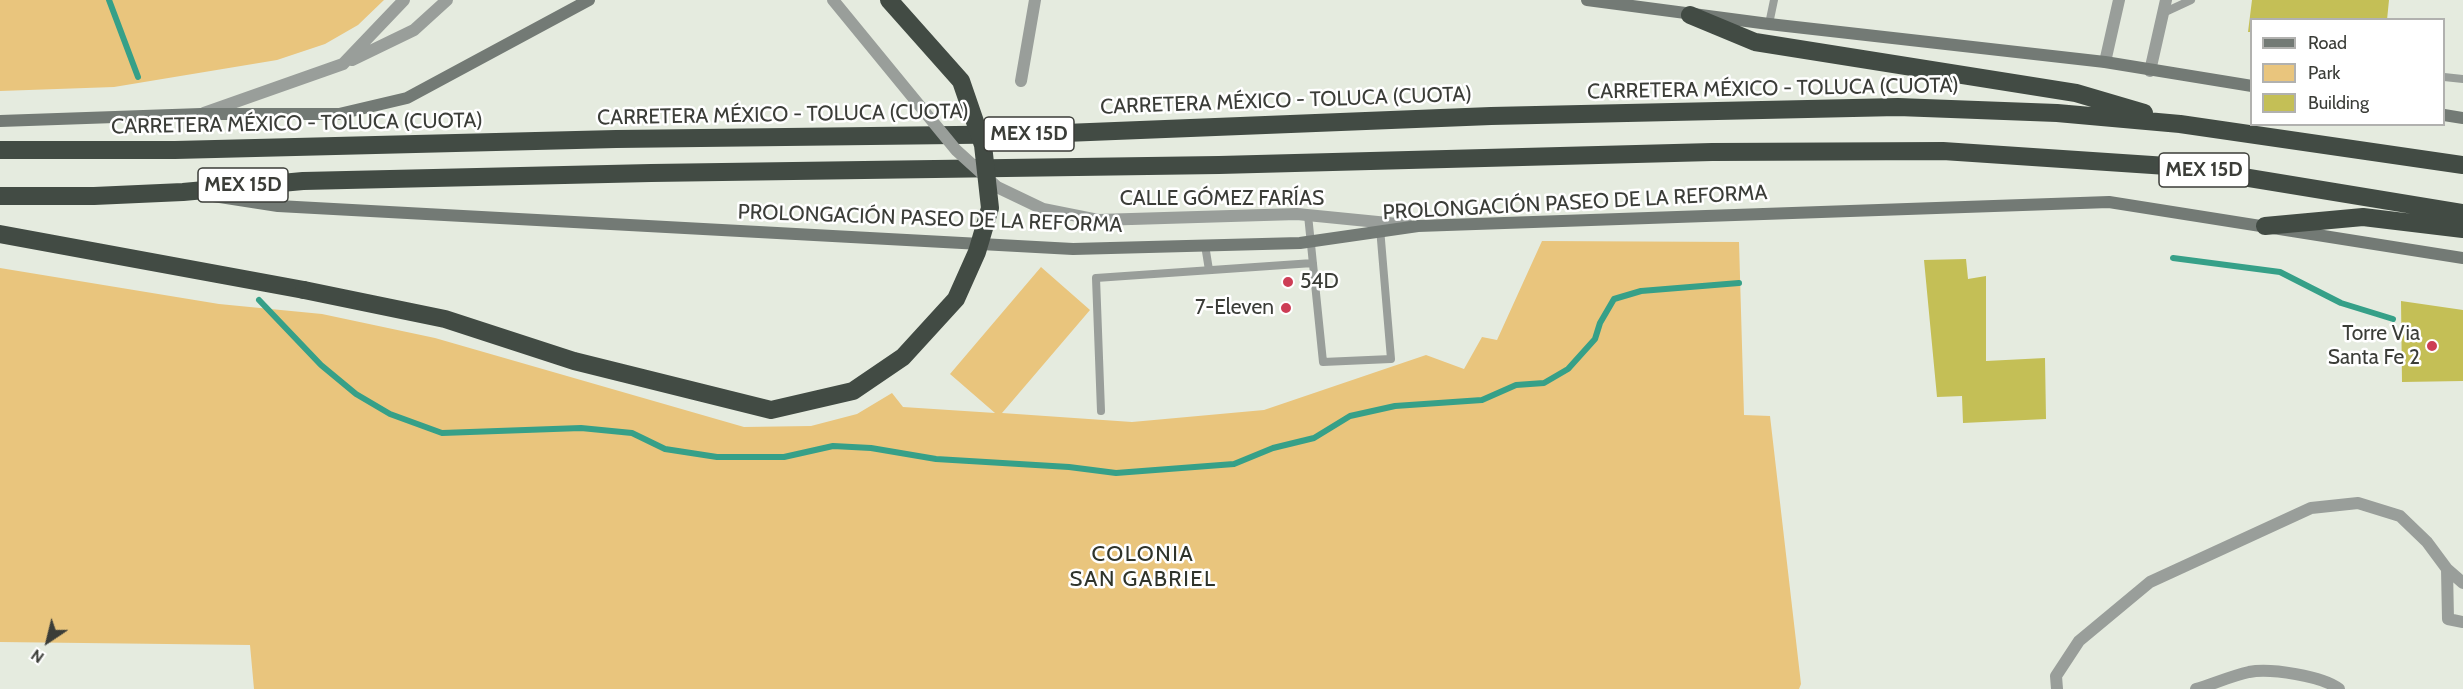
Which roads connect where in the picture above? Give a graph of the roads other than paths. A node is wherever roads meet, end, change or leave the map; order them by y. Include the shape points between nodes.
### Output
1 (404, 0) edge
2 (447, 0) edge
3 (589, 0) edge
4 (833, 0) edge
5 (889, 0) edge
6 (1035, 0) edge
7 (1587, 0) edge
8 (1774, 0) edge
9 (2119, 0) edge
10 (2166, 0) edge
11 (2191, 0) edge
12 (2163, 13) junction
13 (1690, 15) junction
14 (1769, 24) junction
15 (2104, 62) junction
16 (343, 64) junction
17 (2150, 71) junction
18 (2445, 77) edge
19 (2463, 79) edge
20 (1021, 81) dead end
21 (2250, 86) edge
22 (201, 114) junction
23 (2445, 115) edge
24 (2463, 118) edge
25 (0, 121) edge
26 (2180, 124) junction
27 (0, 150) edge
28 (2463, 165) edge
29 (183, 192) junction
30 (0, 196) edge
31 (2463, 213) edge
32 (1308, 216) junction
33 (2265, 226) junction
34 (1380, 227) junction
35 (2463, 229) edge
36 (0, 234) edge
37 (1311, 241) junction
38 (1205, 245) junction
39 (2463, 258) edge
40 (1313, 263) junction
41 (1209, 270) junction
42 (1101, 411) dead end
43 (2447, 569) junction
44 (2463, 583) edge
45 (2463, 622) edge
46 (2056, 689) edge
47 (2196, 689) edge
48 (2339, 689) edge

1 - 16 street
2 - 16 street via 414,30
3 - 22 main road via 406,98 339,114
4 - 32 street, CALLE GÓMEZ FARÍAS, bridge via 956,150 997,187 1043,209 1098,220
5 - 36 highway, bridge via 961,81 984,145 990,207 977,252 956,299 903,357 853,391 771,410 574,361 445,319
6 - 20 street
7 - 13 main road
8 - 14 lane
9 - 15 street
10 - 12 street
11 - 12 lane
12 - 17 street
13 - 14 main road
13 - 26 highway via 1755,42 2076,93
14 - 15 main road
15 - 17 main road
16 - 22 street
17 - 21 main road
18 - 19 lane
22 - 25 main road
23 - 24 main road
26 - 27 highway, CARRETERA MÉXICO - TOLUCA (CUOTA) / MEX 15D via 2057,113 1814,107 1028,134
26 - 28 highway, CARRETERA MÉXICO - TOLUCA (CUOTA) / MEX 15D
29 - 30 highway, MEX 15D
29 - 31 highway, MEX 15D via 303,181 1712,152 1943,151 2182,167
29 - 38 main road, PROLONGACIÓN PASEO DE LA REFORMA via 278,206 1073,249
32 - 34 street, CALLE GÓMEZ FARÍAS
32 - 37 lane
33 - 34 main road, PROLONGACIÓN PASEO DE LA REFORMA via 2109,202
33 - 35 highway via 2363,218
33 - 39 main road, PROLONGACIÓN PASEO DE LA REFORMA
34 - 37 main road, PROLONGACIÓN PASEO DE LA REFORMA
34 - 40 lane via 1391,359 1323,362
37 - 38 main road, PROLONGACIÓN PASEO DE LA REFORMA
37 - 40 lane
38 - 41 lane
40 - 41 lane
41 - 42 lane via 1096,278
43 - 44 street
43 - 45 street via 2448,619
43 - 46 street via 2400,516 2358,503 2311,508 2150,582 2079,641 2056,676
47 - 48 street via 2251,672 2307,676 2329,681

